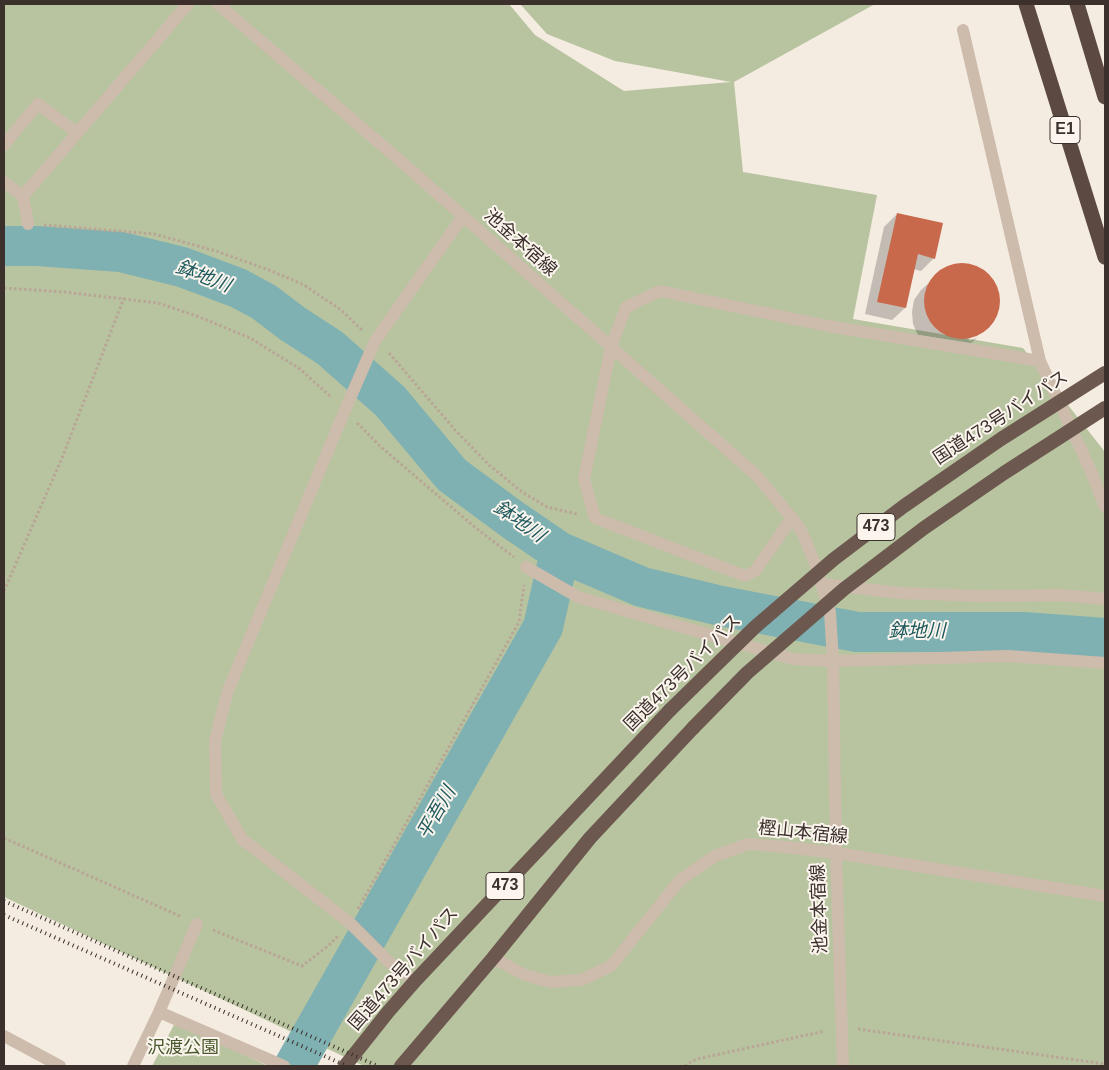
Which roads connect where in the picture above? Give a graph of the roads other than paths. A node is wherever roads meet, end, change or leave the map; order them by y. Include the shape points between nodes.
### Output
1 (188, 4) edge
2 (218, 4) edge
3 (1026, 4) edge
4 (1077, 4) edge
5 (963, 30) dead end
6 (1105, 97) edge
7 (77, 133) junction
8 (4, 145) edge
9 (4, 182) edge
10 (23, 196) junction
11 (463, 216) junction
12 (28, 224) road end
13 (1105, 257) edge
14 (612, 348) junction
15 (1040, 361) junction
16 (1105, 373) edge
17 (1105, 408) edge
18 (1105, 507) edge
19 (792, 518) junction
20 (526, 567) road end
21 (822, 584) junction
22 (1105, 599) edge
23 (832, 661) junction
24 (1105, 663) edge
25 (836, 854) junction
26 (1105, 896) edge
27 (197, 924) road end
28 (493, 958) junction
29 (415, 981) junction
30 (159, 1012) junction
31 (4, 1036) edge
32 (278, 1064) edge
33 (60, 1066) edge
34 (133, 1066) edge
35 (345, 1066) edge
36 (401, 1066) edge
37 (844, 1066) edge

1 - 7 street
2 - 11 street, 池金本宿線
3 - 13 highway, E1
4 - 6 highway
5 - 15 street
7 - 8 street via 38,104
7 - 10 street
9 - 10 street
10 - 12 street
11 - 14 street, 池金本宿線
11 - 29 street via 375,341 227,693 215,741 216,794 242,839 350,923 391,964
14 - 15 street via 626,307 660,291 828,326
14 - 19 street, 池金本宿線 via 756,475
14 - 19 street via 584,479 595,518 744,576 755,572
15 - 18 street
16 - 29 highway, 国道473号バイパス / 473, bridge via 904,506 834,559 755,627 670,710
17 - 28 highway, 473, bridge via 924,528 859,578 747,673 590,838
19 - 21 street, 池金本宿線 via 801,530
20 - 23 street via 578,597 793,659
21 - 22 street via 900,593 980,596 1062,594
21 - 23 street, 池金本宿線 via 830,612
23 - 24 street via 1008,656
23 - 25 street, 池金本宿線
25 - 26 street, 樫山本宿線
25 - 28 street, 樫山本宿線 via 748,844 715,856 680,880 612,966 581,980 550,982 525,975
25 - 37 street, 池金本宿線
27 - 30 street
28 - 36 highway, 473
29 - 35 highway, 国道473号バイパス / 473
30 - 32 street
30 - 34 street
31 - 33 street

